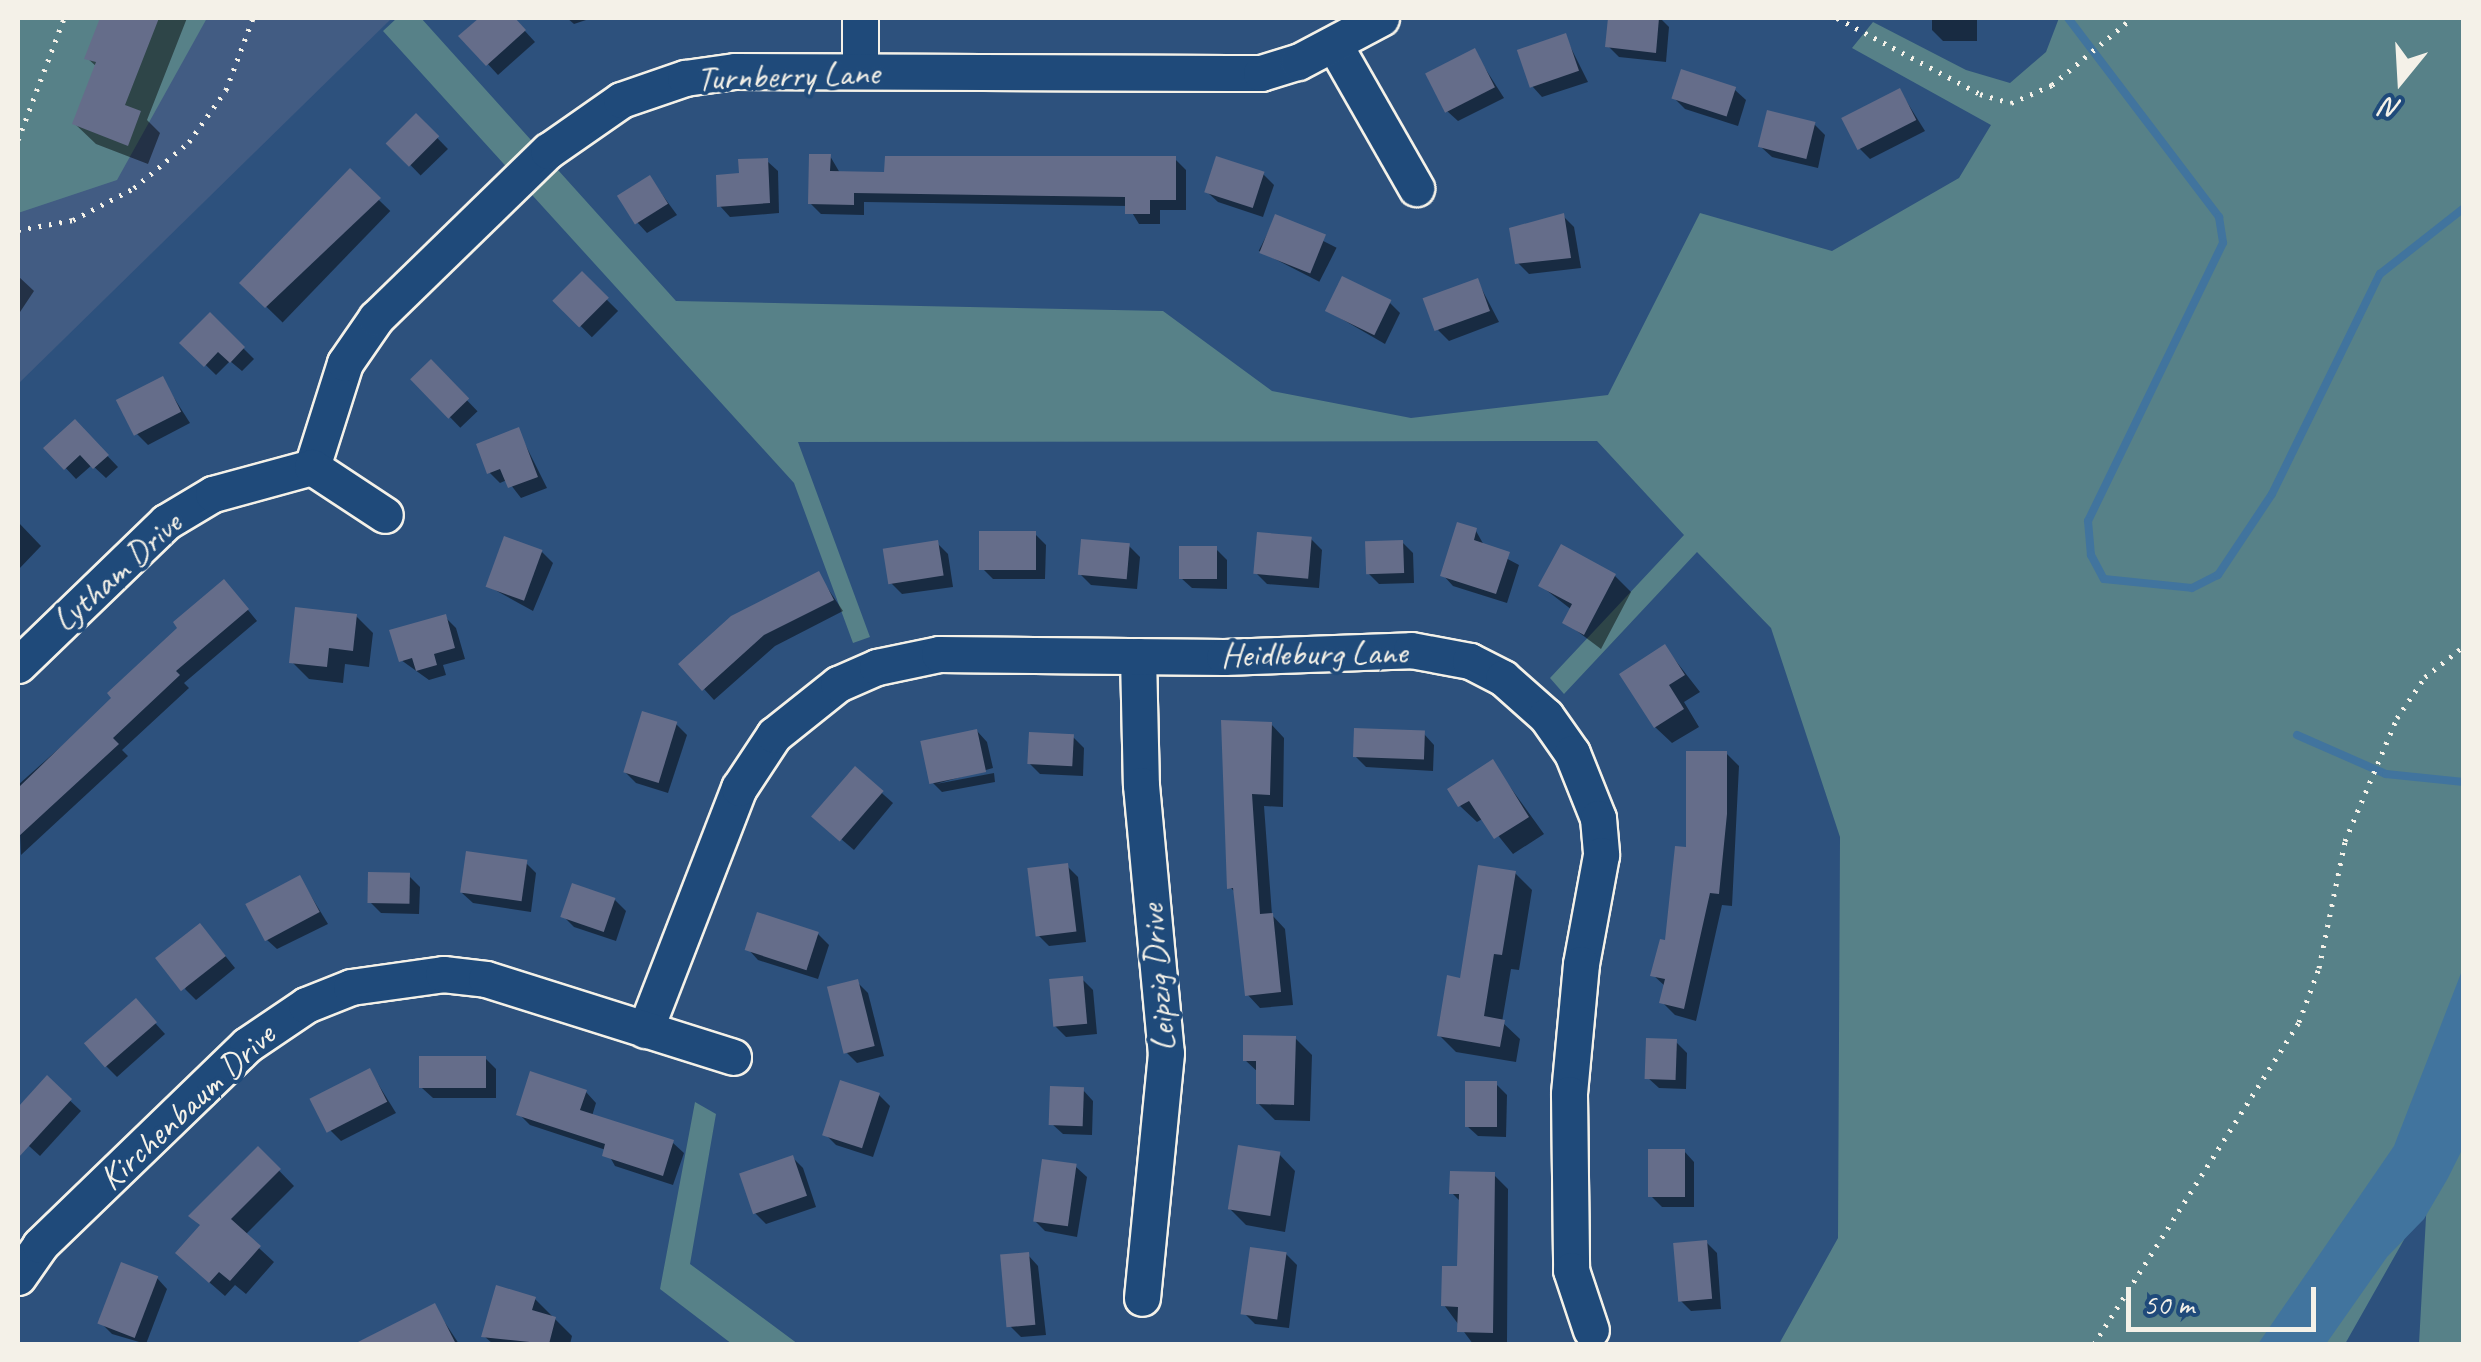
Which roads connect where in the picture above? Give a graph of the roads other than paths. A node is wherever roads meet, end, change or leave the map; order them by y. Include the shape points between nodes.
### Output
1 (860, 18) edge
2 (1381, 18) edge
3 (1334, 44) junction
4 (860, 71) junction
5 (1416, 188) dead end
6 (312, 467) junction
7 (385, 515) dead end
8 (1138, 656) junction
9 (18, 665) edge
10 (645, 1030) junction
11 (733, 1057) dead end
12 (18, 1277) edge
13 (1142, 1298) dead end
14 (1591, 1330) dead end

1 - 4 street
2 - 3 street, Turnberry Lane
3 - 4 street, Turnberry Lane via 1280,68 1223,75
3 - 5 street
4 - 6 street, Turnberry Lane via 685,78 582,122 365,332 338,380
6 - 7 street
6 - 9 street, Lytham Drive via 213,494 181,511
8 - 10 street, Heidleburg Lane via 918,657 864,673 802,708 738,788
8 - 13 street, Leipzig Drive via 1141,785 1166,1053
8 - 14 street, Heidleburg Lane via 1443,653 1502,678 1532,701 1572,752 1592,793 1600,836 1569,1094 1571,1270
10 - 11 street, Kirchenbaum Drive
10 - 12 street, Kirchenbaum Drive via 486,979 442,974 397,977 328,996 247,1045 40,1245

